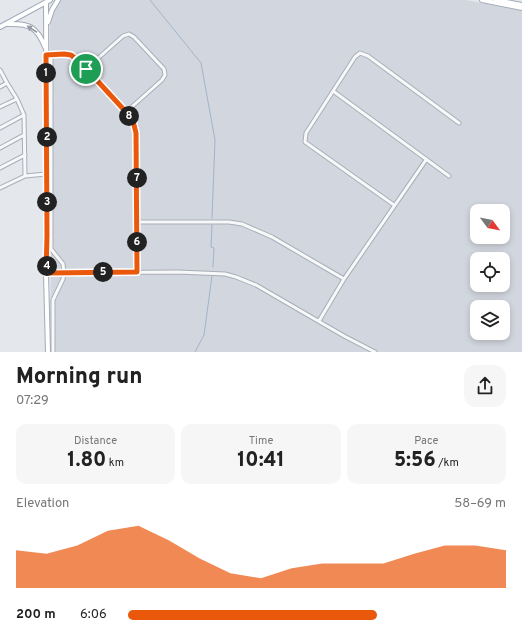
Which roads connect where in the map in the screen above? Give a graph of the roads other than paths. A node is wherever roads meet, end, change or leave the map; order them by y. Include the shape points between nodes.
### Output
1 (58, 0) edge
2 (482, 0) edge
3 (496, 0) edge
4 (48, 1) edge
5 (522, 5) edge
6 (522, 8) edge
7 (7, 24) junction
8 (46, 26) junction
9 (0, 28) edge
10 (46, 52) junction
11 (51, 54) junction
12 (86, 69) junction
13 (0, 70) edge
14 (6, 84) junction
15 (0, 87) edge
16 (333, 91) junction
17 (17, 99) junction
18 (0, 108) edge
19 (126, 112) junction
20 (24, 115) junction
21 (459, 123) dead end
22 (0, 128) edge
23 (24, 135) junction
24 (0, 148) edge
25 (25, 155) junction
26 (426, 160) junction
27 (0, 168) edge
28 (46, 174) junction
29 (26, 176) junction
30 (449, 176) dead end
31 (0, 188) edge
32 (394, 205) junction
33 (137, 222) junction
34 (137, 272) junction
35 (46, 273) junction
36 (64, 273) junction
37 (344, 279) junction
38 (319, 321) junction
39 (48, 352) edge
40 (53, 352) edge
41 (375, 352) edge

1 - 8 main road
2 - 6 main road
3 - 5 main road
4 - 7 main road
4 - 8 main road
7 - 9 main road
10 -> 7 main road via 36,30 24,24
8 - 10 main road
10 - 11 street
10 - 28 main road
11 - 12 street via 71,55
11 - 36 street via 51,249 63,264
12 - 19 street
12 - 19 street via 123,36 129,34 164,69 165,75 162,80
13 - 14 street
14 - 15 street
14 - 17 street
16 - 21 street via 354,57 362,53
16 - 26 street
16 - 32 street via 306,133 305,142
17 - 18 street
17 - 20 street
19 - 33 street via 133,121 136,133
20 - 22 street
20 - 23 street
23 - 24 street
23 - 25 street
25 - 27 street
25 - 29 street
26 - 30 street
26 - 32 street
28 - 29 street
28 - 35 main road
29 - 31 street
32 - 37 street
33 - 34 street
33 - 37 street via 242,224 277,240
34 - 36 street
34 - 38 street via 209,273 236,277 256,285
35 - 36 street
35 - 39 main road
36 - 40 street via 64,280 53,304
37 - 38 street
38 - 41 street

